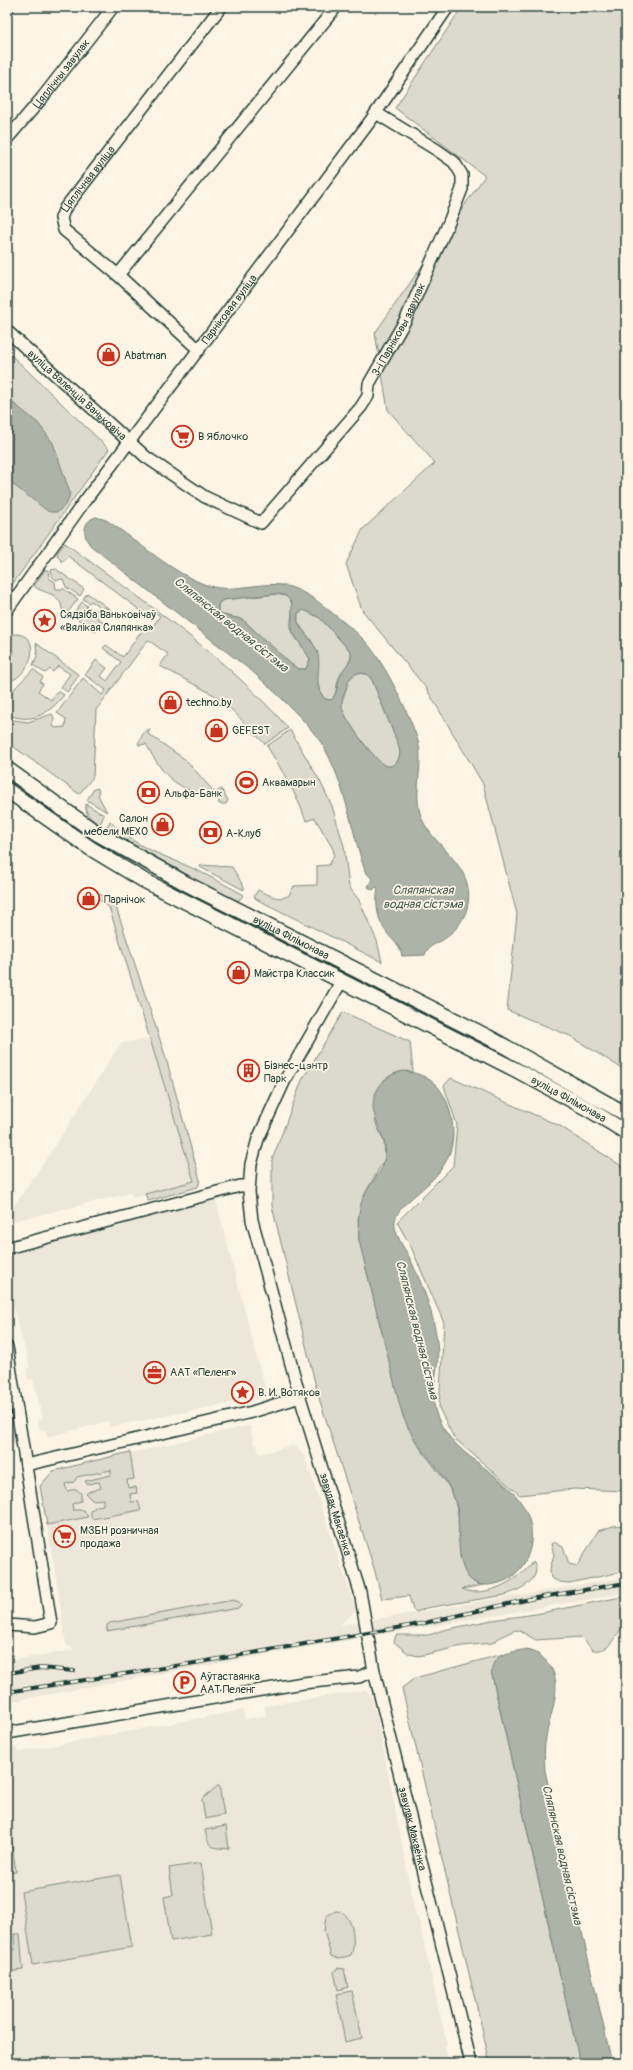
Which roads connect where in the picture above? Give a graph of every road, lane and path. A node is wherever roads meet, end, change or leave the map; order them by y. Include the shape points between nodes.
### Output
1 (113, 7) edge
2 (221, 7) edge
3 (336, 7) edge
4 (448, 7) edge
5 (376, 113) junction
6 (7, 139) edge
7 (118, 275) junction
8 (7, 331) edge
9 (199, 350) junction
10 (129, 444) junction
11 (7, 610) edge
12 (7, 770) edge
13 (7, 790) edge
14 (350, 967) junction
15 (341, 982) junction
16 (626, 1114) edge
17 (626, 1132) edge
18 (249, 1186) junction
19 (7, 1248) edge
20 (7, 1347) edge
21 (300, 1398) junction
22 (26, 1465) junction
23 (7, 1626) edge
24 (374, 1671) junction
25 (7, 1733) edge
26 (471, 2063) edge

1 - 6 street, Цяплічны завулак
2 - 7 street, Цяплічная вуліца via 62,214 61,224 64,230
3 - 7 street
4 - 5 street, Парніковая вуліца
5 - 9 street, Парніковая вуліца
5 - 10 street, 3-і Парніковы завулак via 454,162 462,175 462,189 409,313 372,378 368,396 361,407 261,523 205,496
7 - 9 street, Цяплічная вуліца
8 - 10 street, вуліца Валенція Ваньковіча
9 - 10 street, Парніковая вуліца
10 - 11 street, Парніковая вуліца
12 - 14 main road, вуліца Філімонава via 98,834 187,884
13 - 15 main road, вуліца Філімонава via 90,848 143,880
14 - 15 main road
14 - 16 main road, вуліца Філімонава via 488,1037
15 - 17 main road, вуліца Філімонава via 520,1072
15 - 18 street, завулак Макаёнка via 288,1073 268,1116 254,1150
18 - 19 street via 240,1186
18 - 21 street, завулак Макаёнка via 252,1220
20 - 22 street
21 - 22 street via 252,1412
21 - 24 street, завулак Макаёнка via 360,1592
22 - 23 street via 51,1623 35,1627
24 - 25 street via 359,1677
24 - 26 street, завулак Макаёнка

